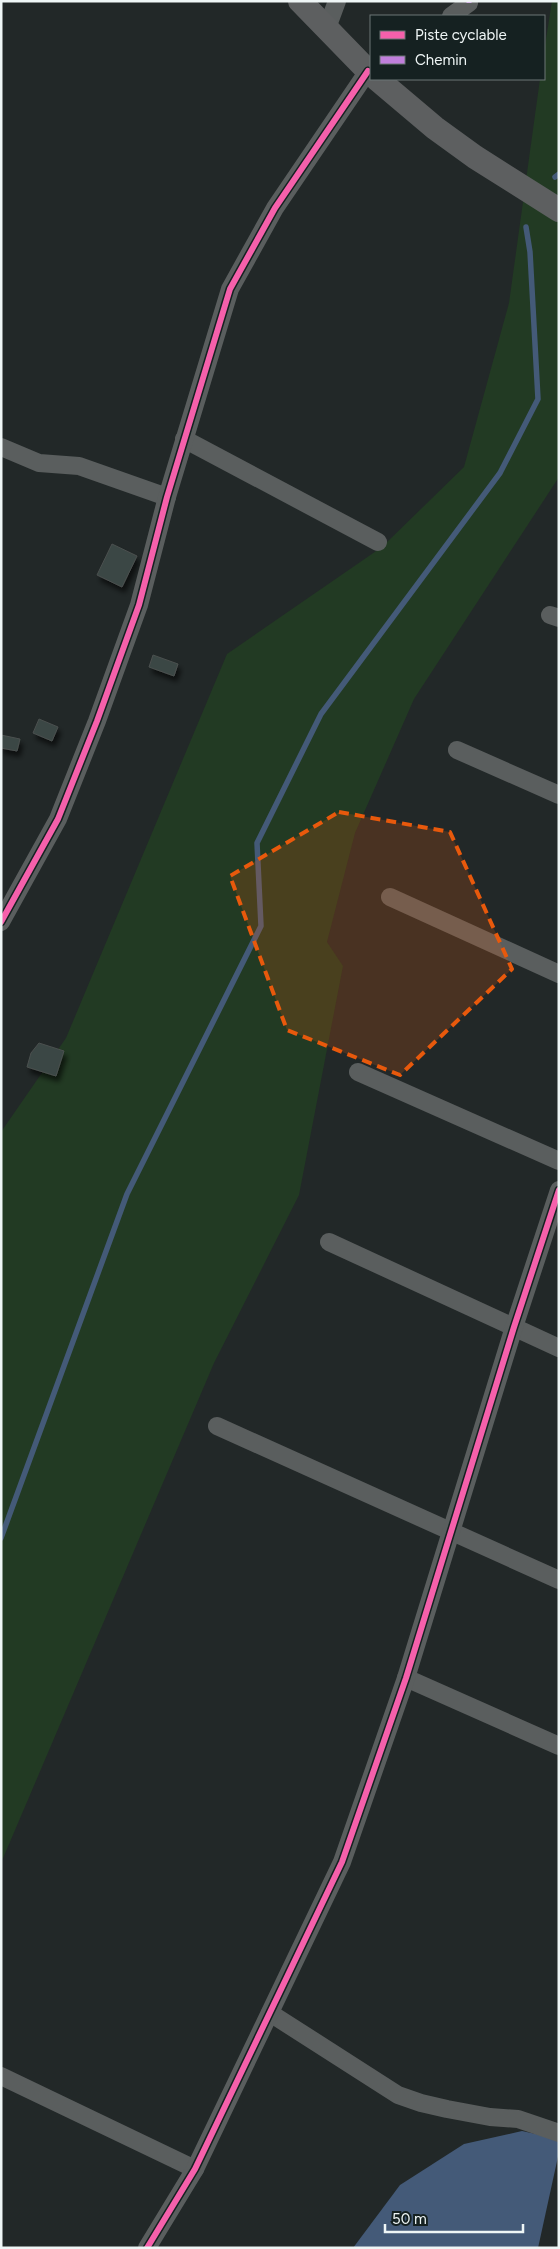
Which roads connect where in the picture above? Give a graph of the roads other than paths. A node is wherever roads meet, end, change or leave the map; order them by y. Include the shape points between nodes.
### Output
1 (300, 1) edge
2 (337, 1) edge
3 (469, 2) dead end
4 (452, 15) edge
5 (327, 28) junction
6 (368, 66) edge
7 (383, 80) edge
8 (559, 210) edge
9 (184, 439) junction
10 (1, 447) edge
11 (166, 497) junction
12 (378, 542) dead end
13 (457, 750) dead end
14 (559, 795) edge
15 (390, 897) dead end
16 (1, 922) edge
17 (559, 974) edge
18 (358, 1072) dead end
19 (559, 1161) edge
20 (559, 1190) edge
21 (329, 1242) dead end
22 (514, 1326) junction
23 (559, 1348) edge
24 (216, 1426) dead end
25 (451, 1532) junction
26 (559, 1580) edge
27 (406, 1678) junction
28 (559, 1746) edge
29 (270, 2013) junction
30 (1, 2076) edge
31 (559, 2133) edge
32 (195, 2169) junction
33 (147, 2248) edge

1 - 5 street
2 - 5 street
3 - 4 street
5 - 6 street
6 - 9 street via 275,208 238,273 222,310
7 - 8 street via 435,128
9 - 11 street
9 - 12 street
10 - 11 street via 40,463 79,466
11 - 16 street via 139,604 97,721 58,819
13 - 14 street
15 - 17 street
18 - 19 street
20 - 22 street
21 - 22 street
22 - 23 street
22 - 25 street
24 - 25 street
25 - 26 street
25 - 27 street
27 - 28 street
27 - 29 street via 342,1862
29 - 31 street via 398,2095 447,2109 518,2119
29 - 32 street
30 - 32 street
32 - 33 street

